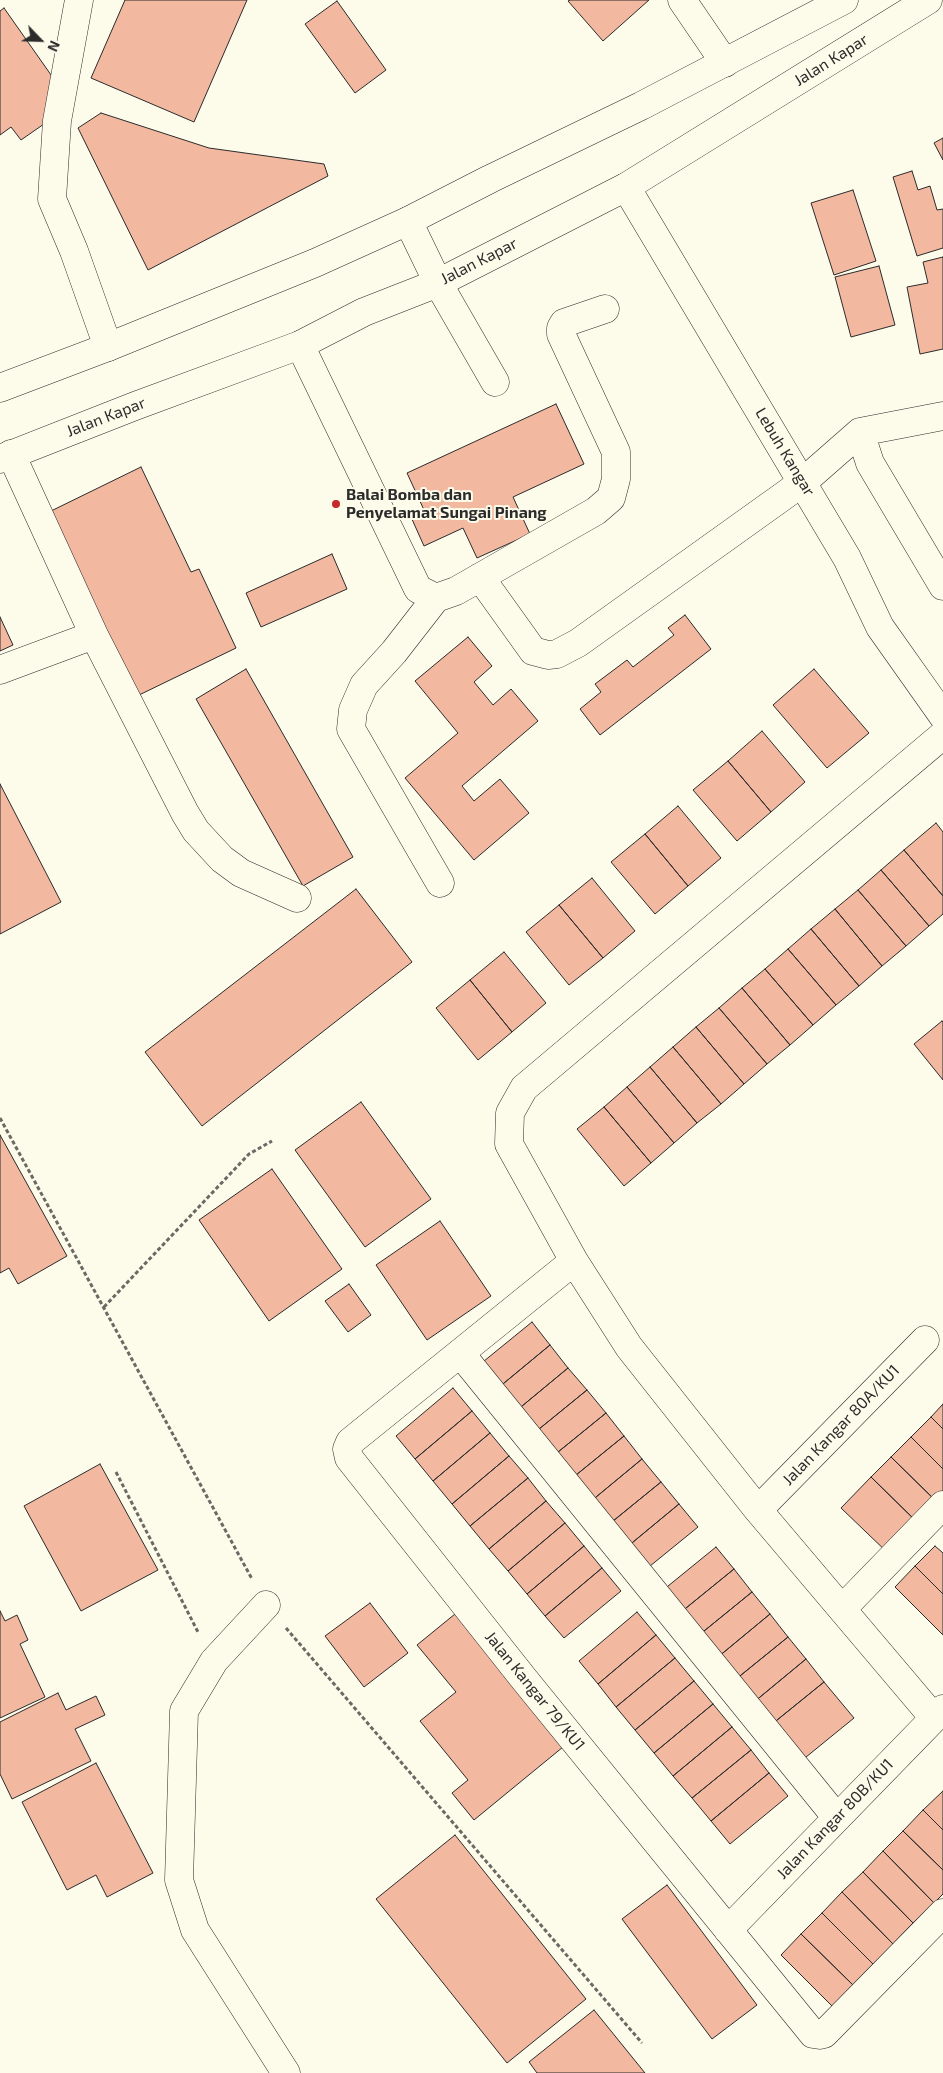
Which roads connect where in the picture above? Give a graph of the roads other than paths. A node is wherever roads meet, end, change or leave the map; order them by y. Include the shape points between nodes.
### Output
1 (79, 0) edge
2 (682, 0) edge
3 (844, 0) edge
4 (928, 0) edge
5 (725, 63) junction
6 (626, 186) junction
7 (408, 221) junction
8 (438, 282) junction
9 (605, 309) dead end
10 (300, 345) junction
11 (108, 347) junction
12 (495, 382) dead end
13 (0, 388) edge
14 (943, 416) edge
15 (860, 432) junction
16 (6, 457) edge
17 (804, 482) junction
18 (480, 577) junction
19 (943, 586) edge
20 (436, 598) junction
21 (94, 635) junction
22 (0, 670) edge
23 (943, 716) edge
24 (943, 736) edge
25 (440, 883) dead end
26 (298, 898) dead end
27 (574, 1261) junction
28 (925, 1340) dead end
29 (460, 1353) junction
30 (943, 1505) edge
31 (758, 1510) junction
32 (266, 1605) road end
33 (842, 1609) junction
34 (939, 1713) edge
35 (837, 1818) junction
36 (943, 1913) edge
37 (728, 1930) junction
38 (286, 2073) edge

1 - 11 main road via 57,121 52,199
2 - 5 main road
3 - 5 main road
4 - 6 main road, Jalan Kapar
5 - 7 main road
6 - 8 main road, Jalan Kapar
6 - 17 main road, Lebuh Kangar
7 - 8 main road
7 - 11 main road via 315,263
8 - 10 main road, Jalan Kapar via 364,312
8 - 12 main road
9 - 18 main road via 564,323 561,334 616,452 616,479 611,498 596,511
10 - 16 main road, Jalan Kapar
10 - 20 main road via 418,589
11 - 13 main road
14 - 15 main road
15 - 17 main road
15 - 19 main road via 870,463
16 - 21 main road
17 - 18 main road via 578,644 557,654 533,651
17 - 23 main road, Lebuh Kangar via 847,558 880,627
18 - 20 main road
20 - 25 main road via 364,685 352,710 351,729
21 - 22 main road
21 - 26 main road via 196,831 241,873
24 - 27 main road via 524,1088 510,1113 509,1144
27 - 29 main road
27 - 31 main road via 629,1347
28 - 31 main road, Jalan Kangar 80A/KU1
29 - 35 main road
29 - 37 main road, Jalan Kangar 79/KU1 via 350,1442 349,1458
30 - 33 main road
31 - 33 main road
32 - 38 main road via 214,1661 184,1712 179,1880 195,1930
33 - 34 main road
34 - 35 main road, Jalan Kangar 80B/KU1
35 - 37 main road, Jalan Kangar 80B/KU1
36 - 37 main road, Jalan Kangar 79/KU1 via 820,2035 813,2034

